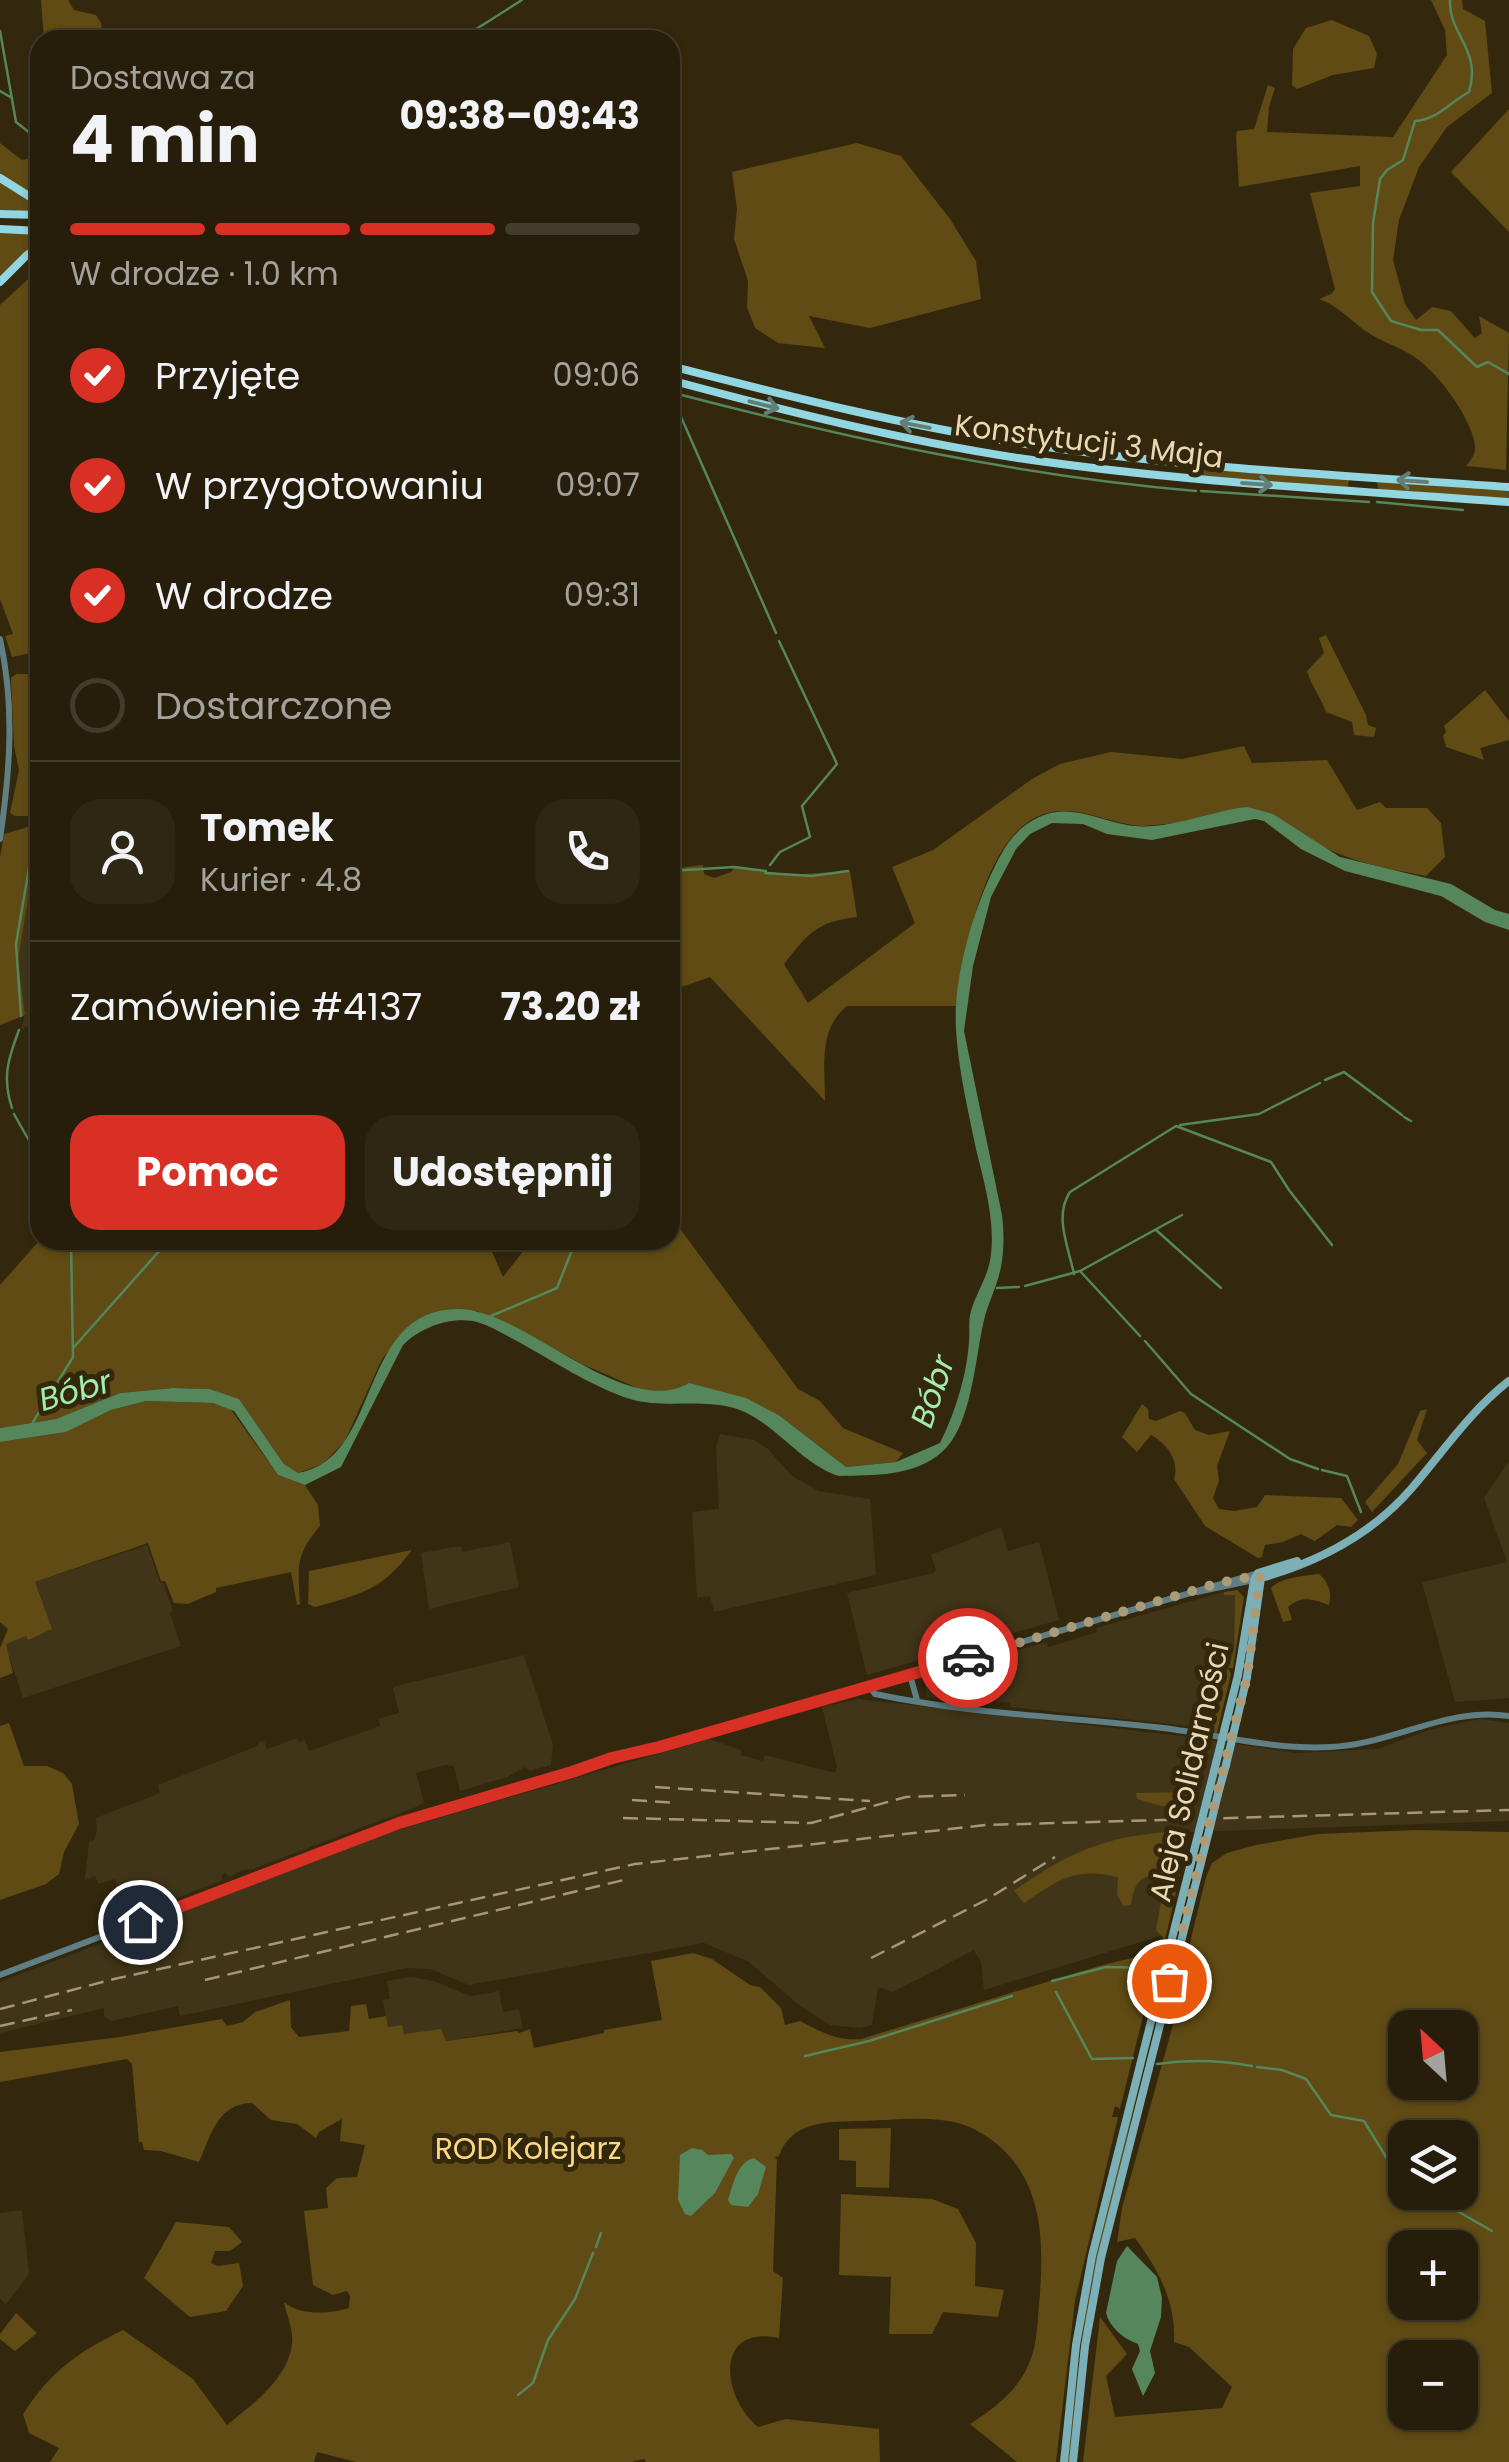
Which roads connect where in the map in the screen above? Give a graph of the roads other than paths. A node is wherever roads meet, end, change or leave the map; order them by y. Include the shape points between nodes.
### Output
1 (0, 178) edge
2 (30, 197) edge
3 (0, 214) edge
4 (30, 216) edge
5 (0, 229) edge
6 (30, 230) edge
7 (30, 255) edge
8 (0, 282) edge
9 (680, 368) edge
10 (680, 383) edge
11 (1509, 487) edge
12 (1509, 502) edge
13 (0, 639) edge
14 (2, 664) edge
15 (0, 839) edge
16 (1509, 1381) edge
17 (1258, 1577) junction
18 (1238, 1585) junction
19 (1197, 1592) junction
20 (1250, 1594) junction
21 (910, 1674) junction
22 (1242, 1676) junction
23 (869, 1686) junction
24 (918, 1700) junction
25 (1509, 1716) edge
26 (1204, 1831) junction
27 (0, 1975) edge
28 (1064, 2462) edge
29 (1073, 2462) edge

1 - 2 main road
3 - 4 main road
5 - 6 main road
7 - 8 main road
11 -> 9 main road via 1053,448 897,422
10 -> 12 main road, Konstytucji 3 Maja via 873,431 1033,460 1204,481
13 - 14 street
14 - 15 street via 11,738
16 - 17 main road via 1376,1522 1312,1561
17 - 18 street
17 - 19 street
17 - 20 main road, Aleja Solidarności
17 - 22 main road, Aleja Solidarności
18 - 19 street
18 - 20 street
19 - 21 street
20 - 22 main road, Aleja Solidarności
21 - 23 street
21 - 24 street
22 - 26 main road, Aleja Solidarności, bridge
23 - 24 street via 875,1694
23 - 27 street via 377,1831
24 - 25 street via 1289,1747 1365,1745 1461,1716
26 - 28 main road, Aleja Solidarności via 1092,2256
26 - 29 main road, Aleja Solidarności via 1101,2258

